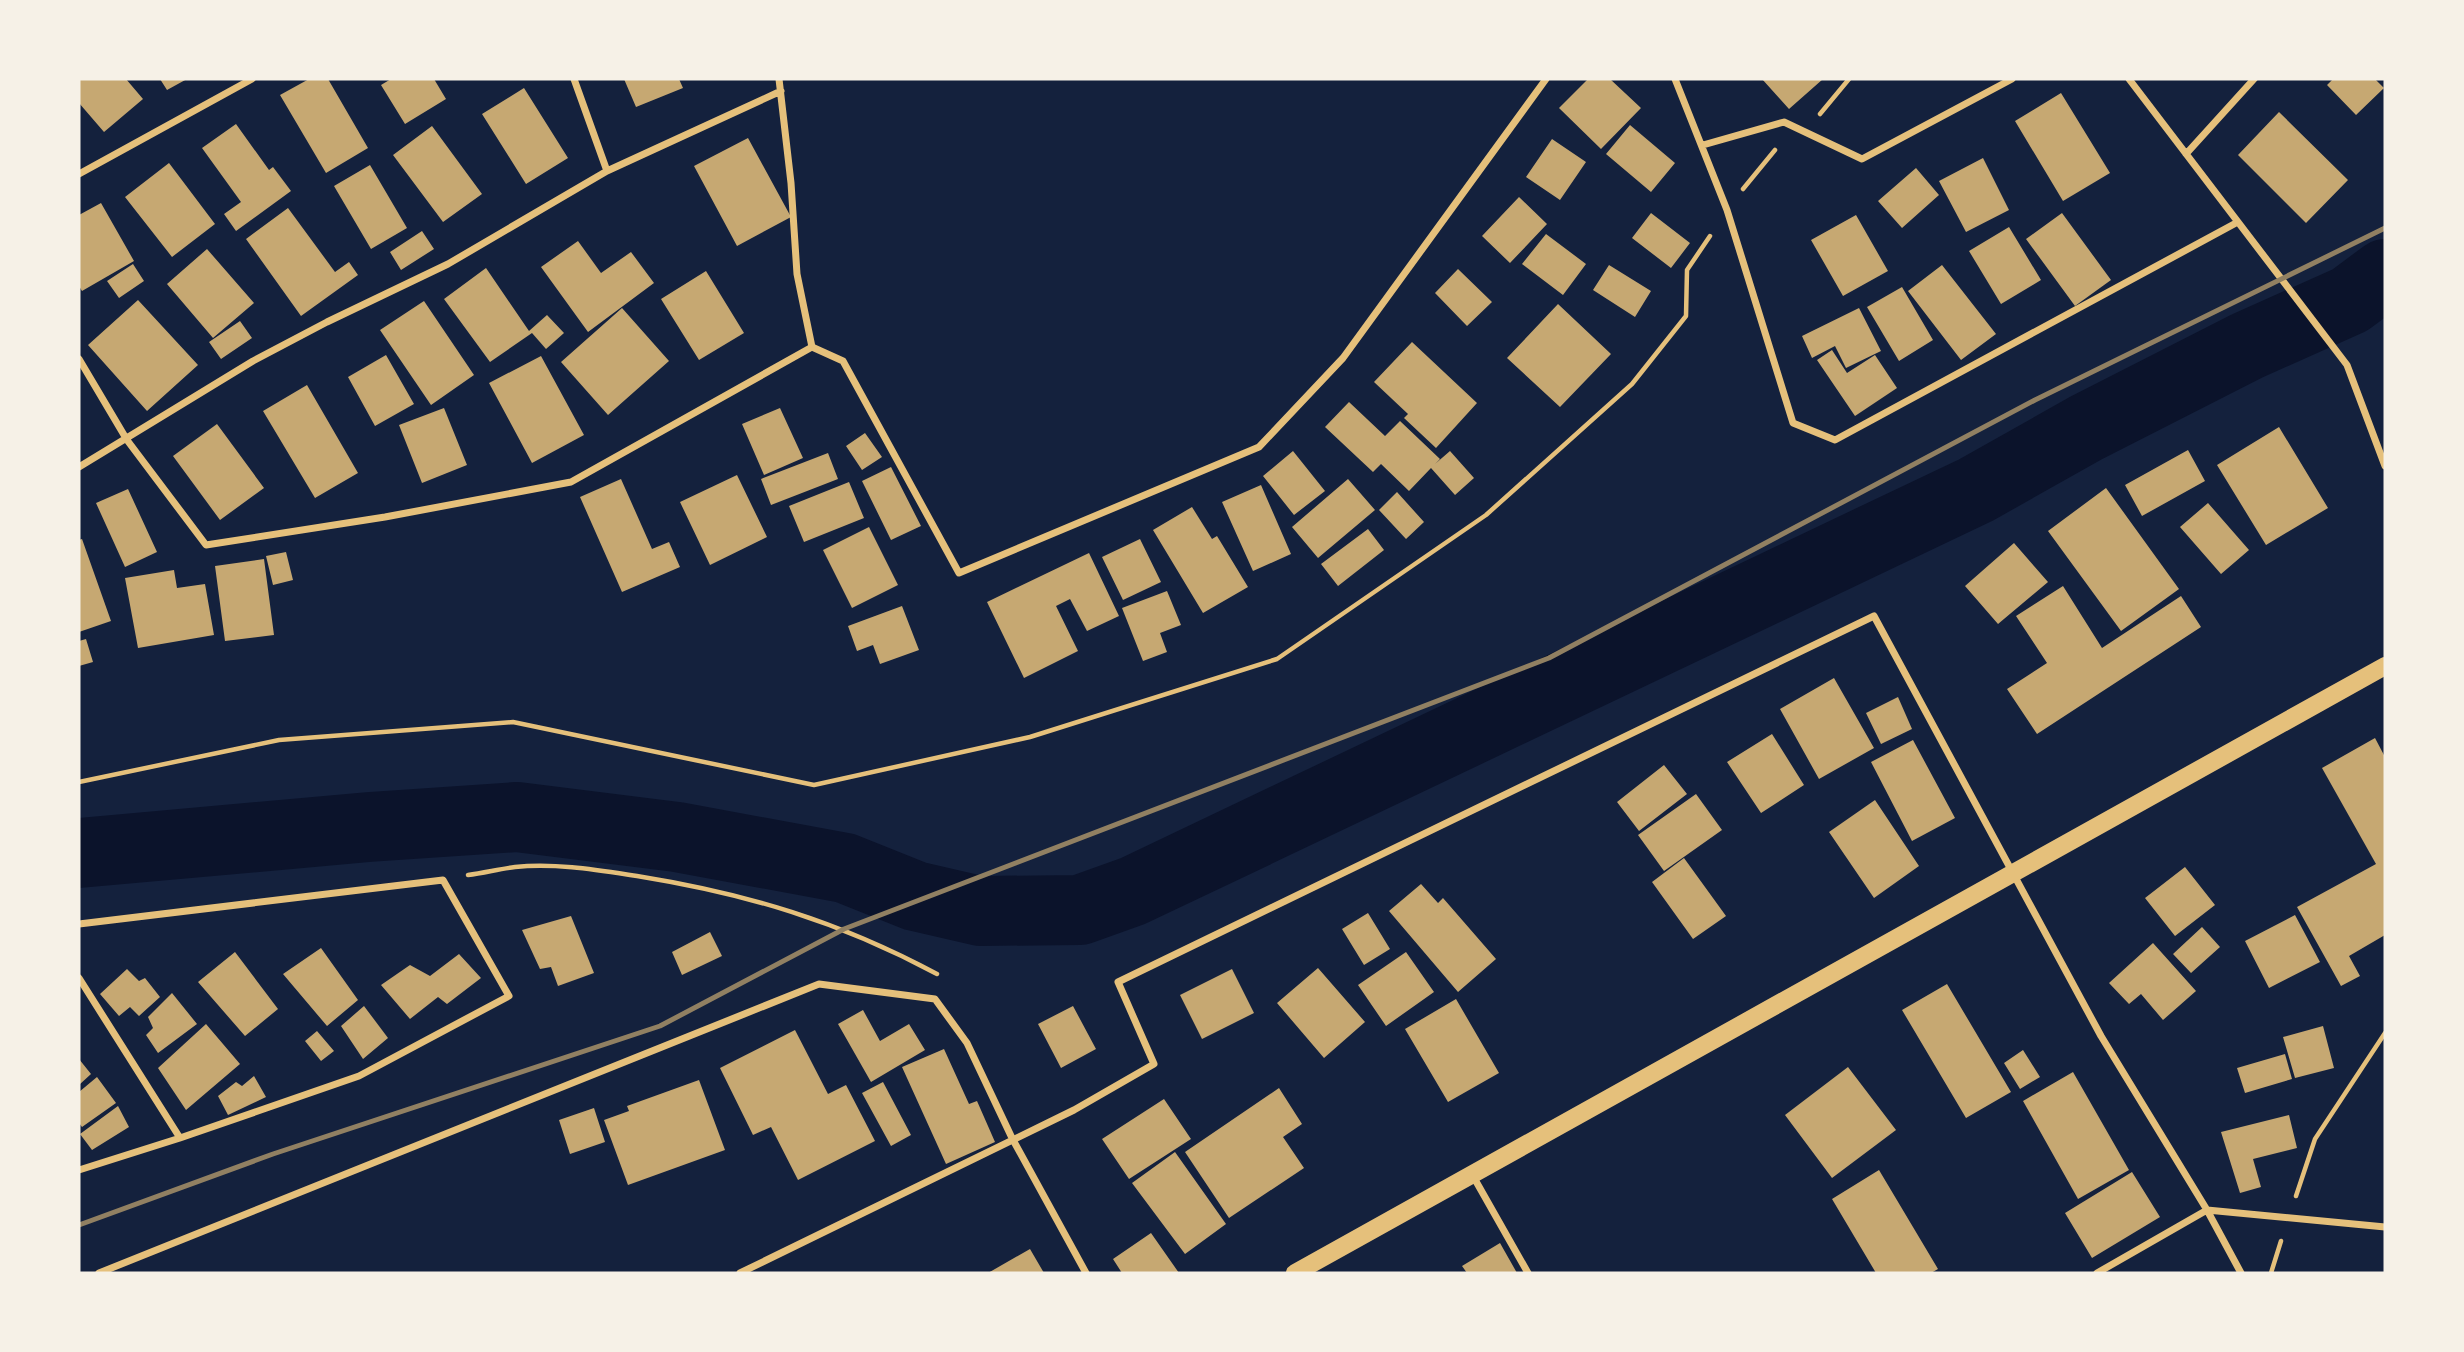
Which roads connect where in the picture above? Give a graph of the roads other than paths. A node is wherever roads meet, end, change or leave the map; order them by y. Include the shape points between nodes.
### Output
1 (252, 79) edge
2 (574, 79) edge
3 (779, 79) edge
4 (1546, 79) edge
5 (1675, 79) edge
6 (2012, 79) edge
7 (2129, 79) edge
8 (2254, 79) edge
9 (781, 91) junction
10 (1703, 145) junction
11 (2186, 154) junction
12 (607, 171) junction
13 (79, 174) edge
14 (2236, 223) junction
15 (812, 346) junction
16 (79, 359) edge
17 (127, 440) junction
18 (2385, 466) edge
19 (79, 467) edge
20 (2385, 666) edge
21 (2013, 871) junction
22 (79, 924) edge
23 (79, 978) edge
24 (180, 1138) junction
25 (1012, 1138) junction
26 (79, 1170) edge
27 (1472, 1174) junction
28 (2207, 1210) junction
29 (2385, 1227) edge
30 (112, 1271) edge
31 (99, 1273) edge
32 (740, 1273) edge
33 (1086, 1273) edge
34 (1295, 1273) edge
35 (1528, 1273) edge
36 (2097, 1273) edge
37 (2241, 1273) edge

1 - 13 street
2 - 12 street
3 - 9 street
4 - 15 street via 1343,358 1259,447 959,573 843,361
5 - 10 street
6 - 10 street via 1862,159 1784,122
7 - 11 street
8 - 11 street
9 - 12 street
9 - 15 street via 797,274
10 - 14 street via 1793,422 1835,440
11 - 14 street
12 - 17 street via 448,264 253,361
14 - 18 street via 2347,365
15 - 17 street via 571,482 206,545
16 - 17 street
17 - 19 street
20 - 21 main road
21 - 25 street via 1874,616 1118,982 1154,1064 1074,1110
21 - 27 main road
21 - 28 street via 2101,1036
22 - 24 street via 443,880 509,996 359,1076
23 - 24 street
24 - 26 street
25 - 30 street via 967,1043 935,999 819,984
25 - 32 street
25 - 33 street
27 - 34 main road
27 - 35 street
28 - 29 street
28 - 36 street
28 - 37 street
30 - 31 street

